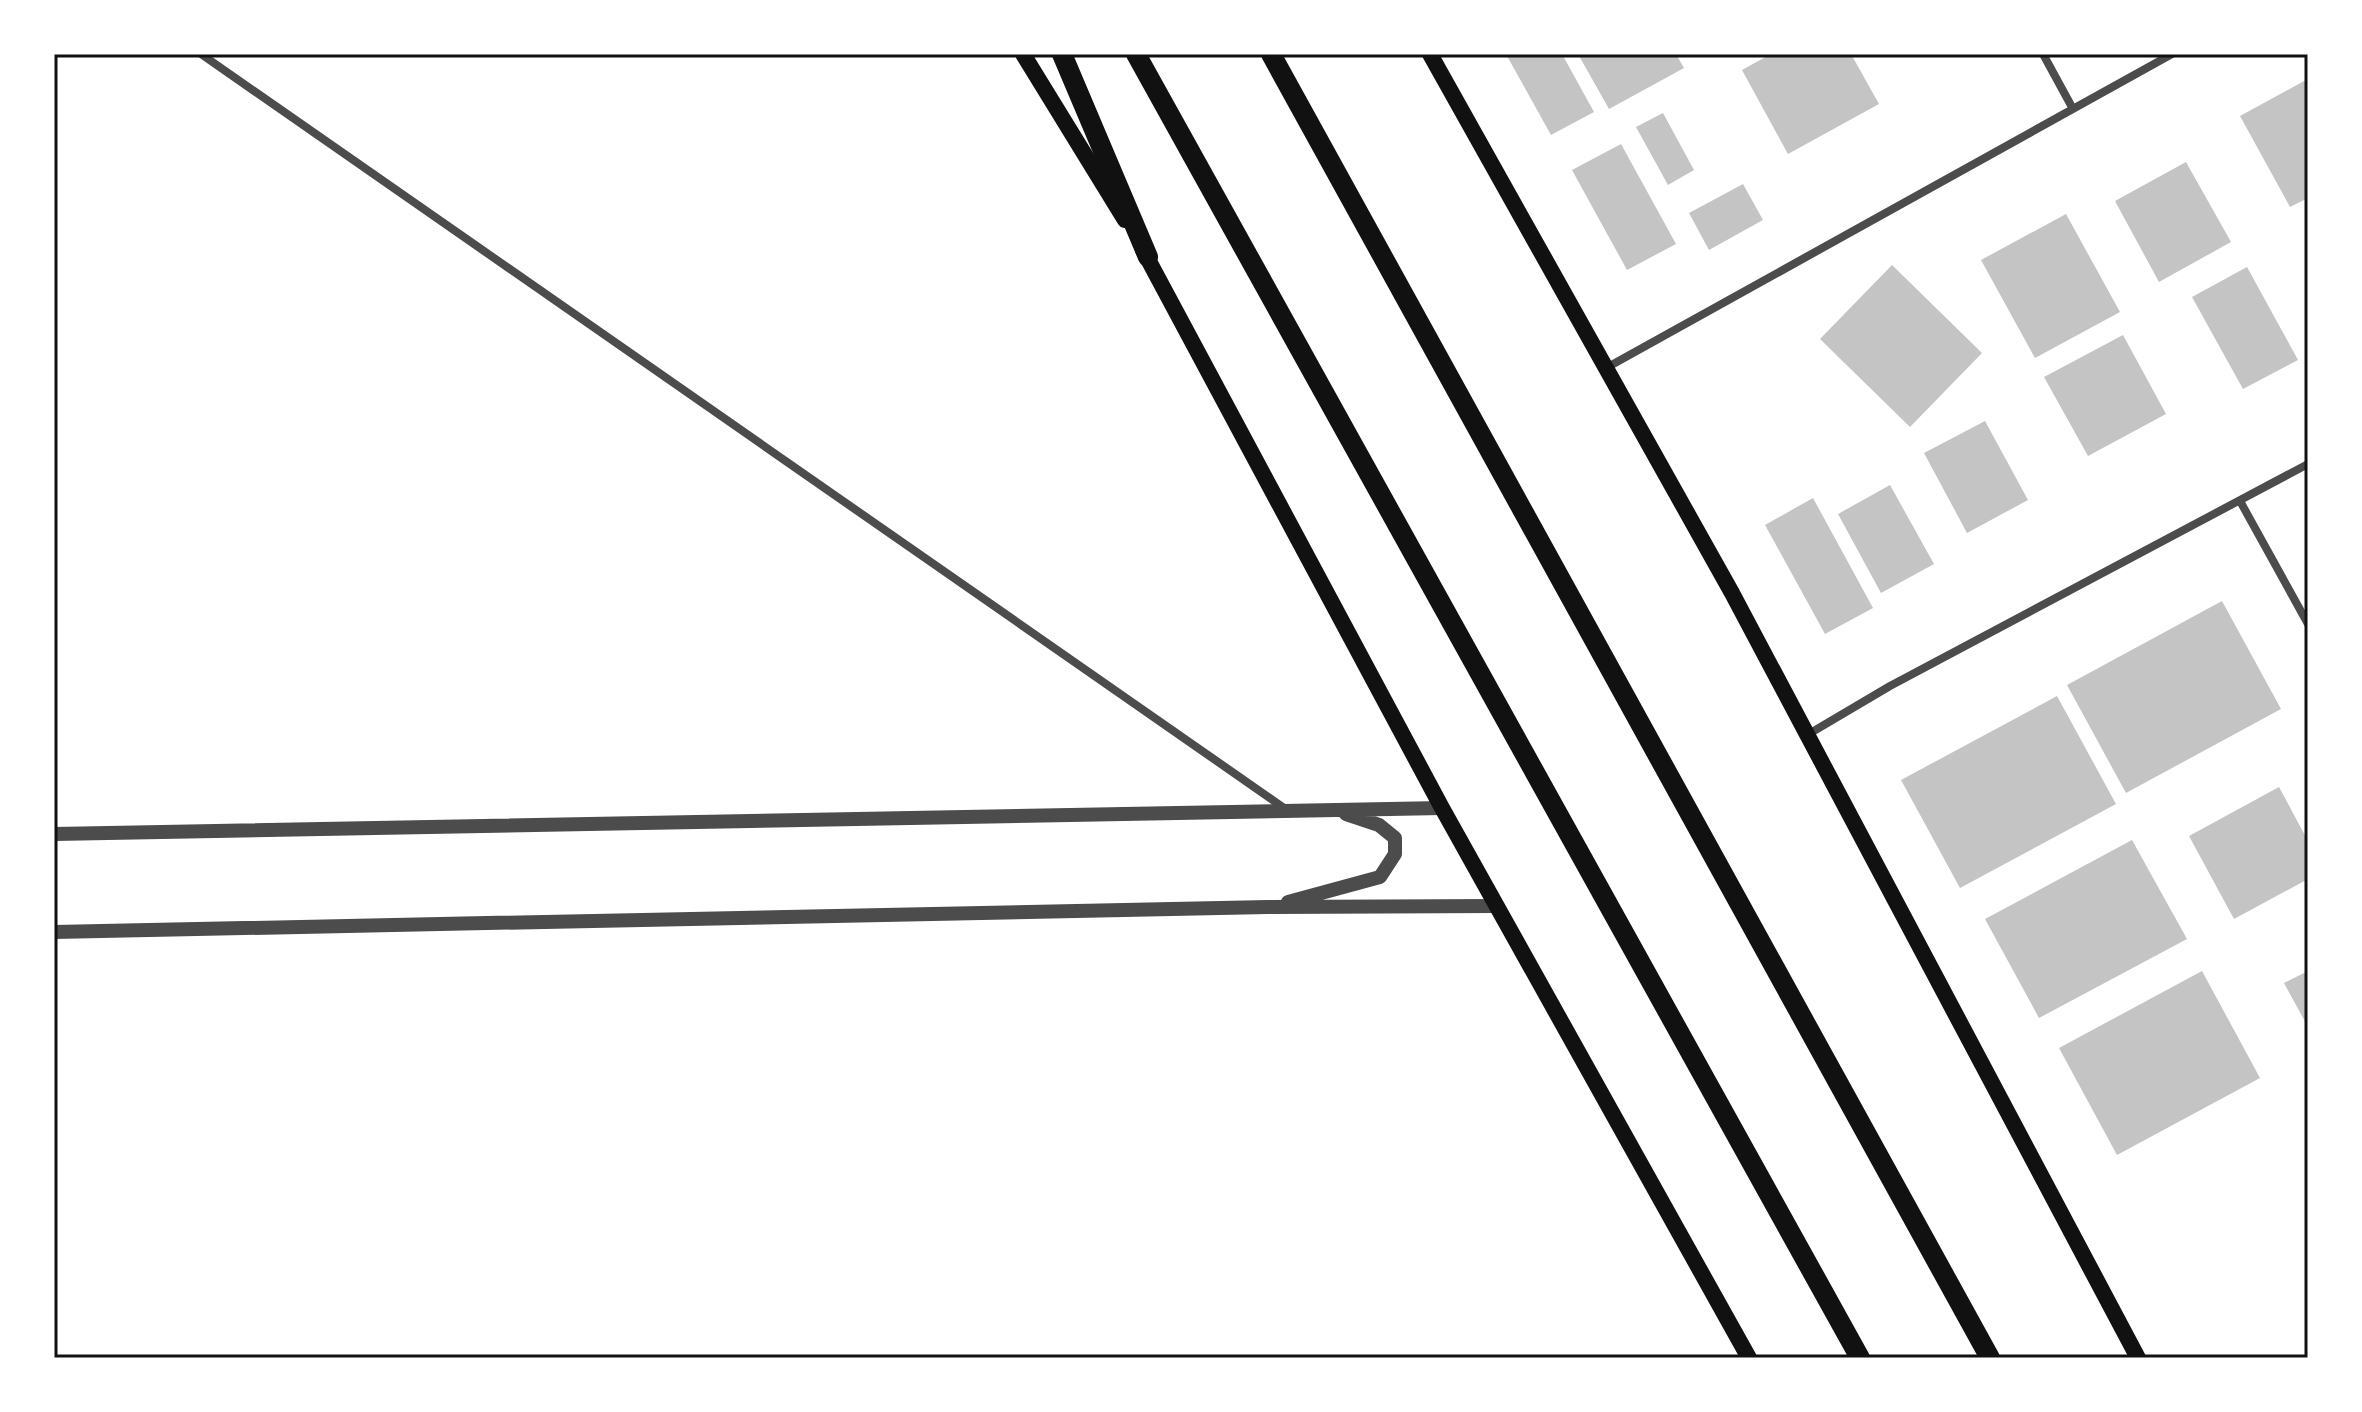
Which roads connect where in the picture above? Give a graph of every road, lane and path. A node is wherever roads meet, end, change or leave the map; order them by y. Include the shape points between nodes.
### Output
1 (201, 54) edge
2 (1023, 54) edge
3 (1062, 54) edge
4 (1136, 54) edge
5 (1271, 54) edge
6 (1430, 54) edge
7 (2043, 54) edge
8 (2172, 54) edge
9 (2073, 109) junction
10 (1148, 257) junction
11 (1605, 369) junction
12 (2308, 464) edge
13 (2240, 501) junction
14 (2308, 624) edge
15 (1807, 735) junction
16 (1442, 808) junction
17 (1335, 810) junction
18 (1288, 811) junction
19 (54, 834) edge
20 (1496, 906) junction
21 (1268, 907) junction
22 (54, 932) edge
23 (1749, 1358) edge
24 (1860, 1358) edge
25 (1990, 1358) edge
26 (2138, 1358) edge

1 - 18 street
2 - 10 main road
3 - 10 main road
4 - 24 main road
5 - 25 main road
6 - 11 main road
7 - 9 street
8 - 9 street
9 - 11 street
10 - 16 main road
11 - 15 main road
12 - 13 street
13 - 14 street
13 - 15 street
15 - 26 main road
16 - 17 street
16 - 20 main road
17 - 18 street
17 - 21 street via 1379,825 1395,838 1395,854 1380,877
18 - 19 street
20 - 21 street
20 - 23 main road
21 - 22 street

